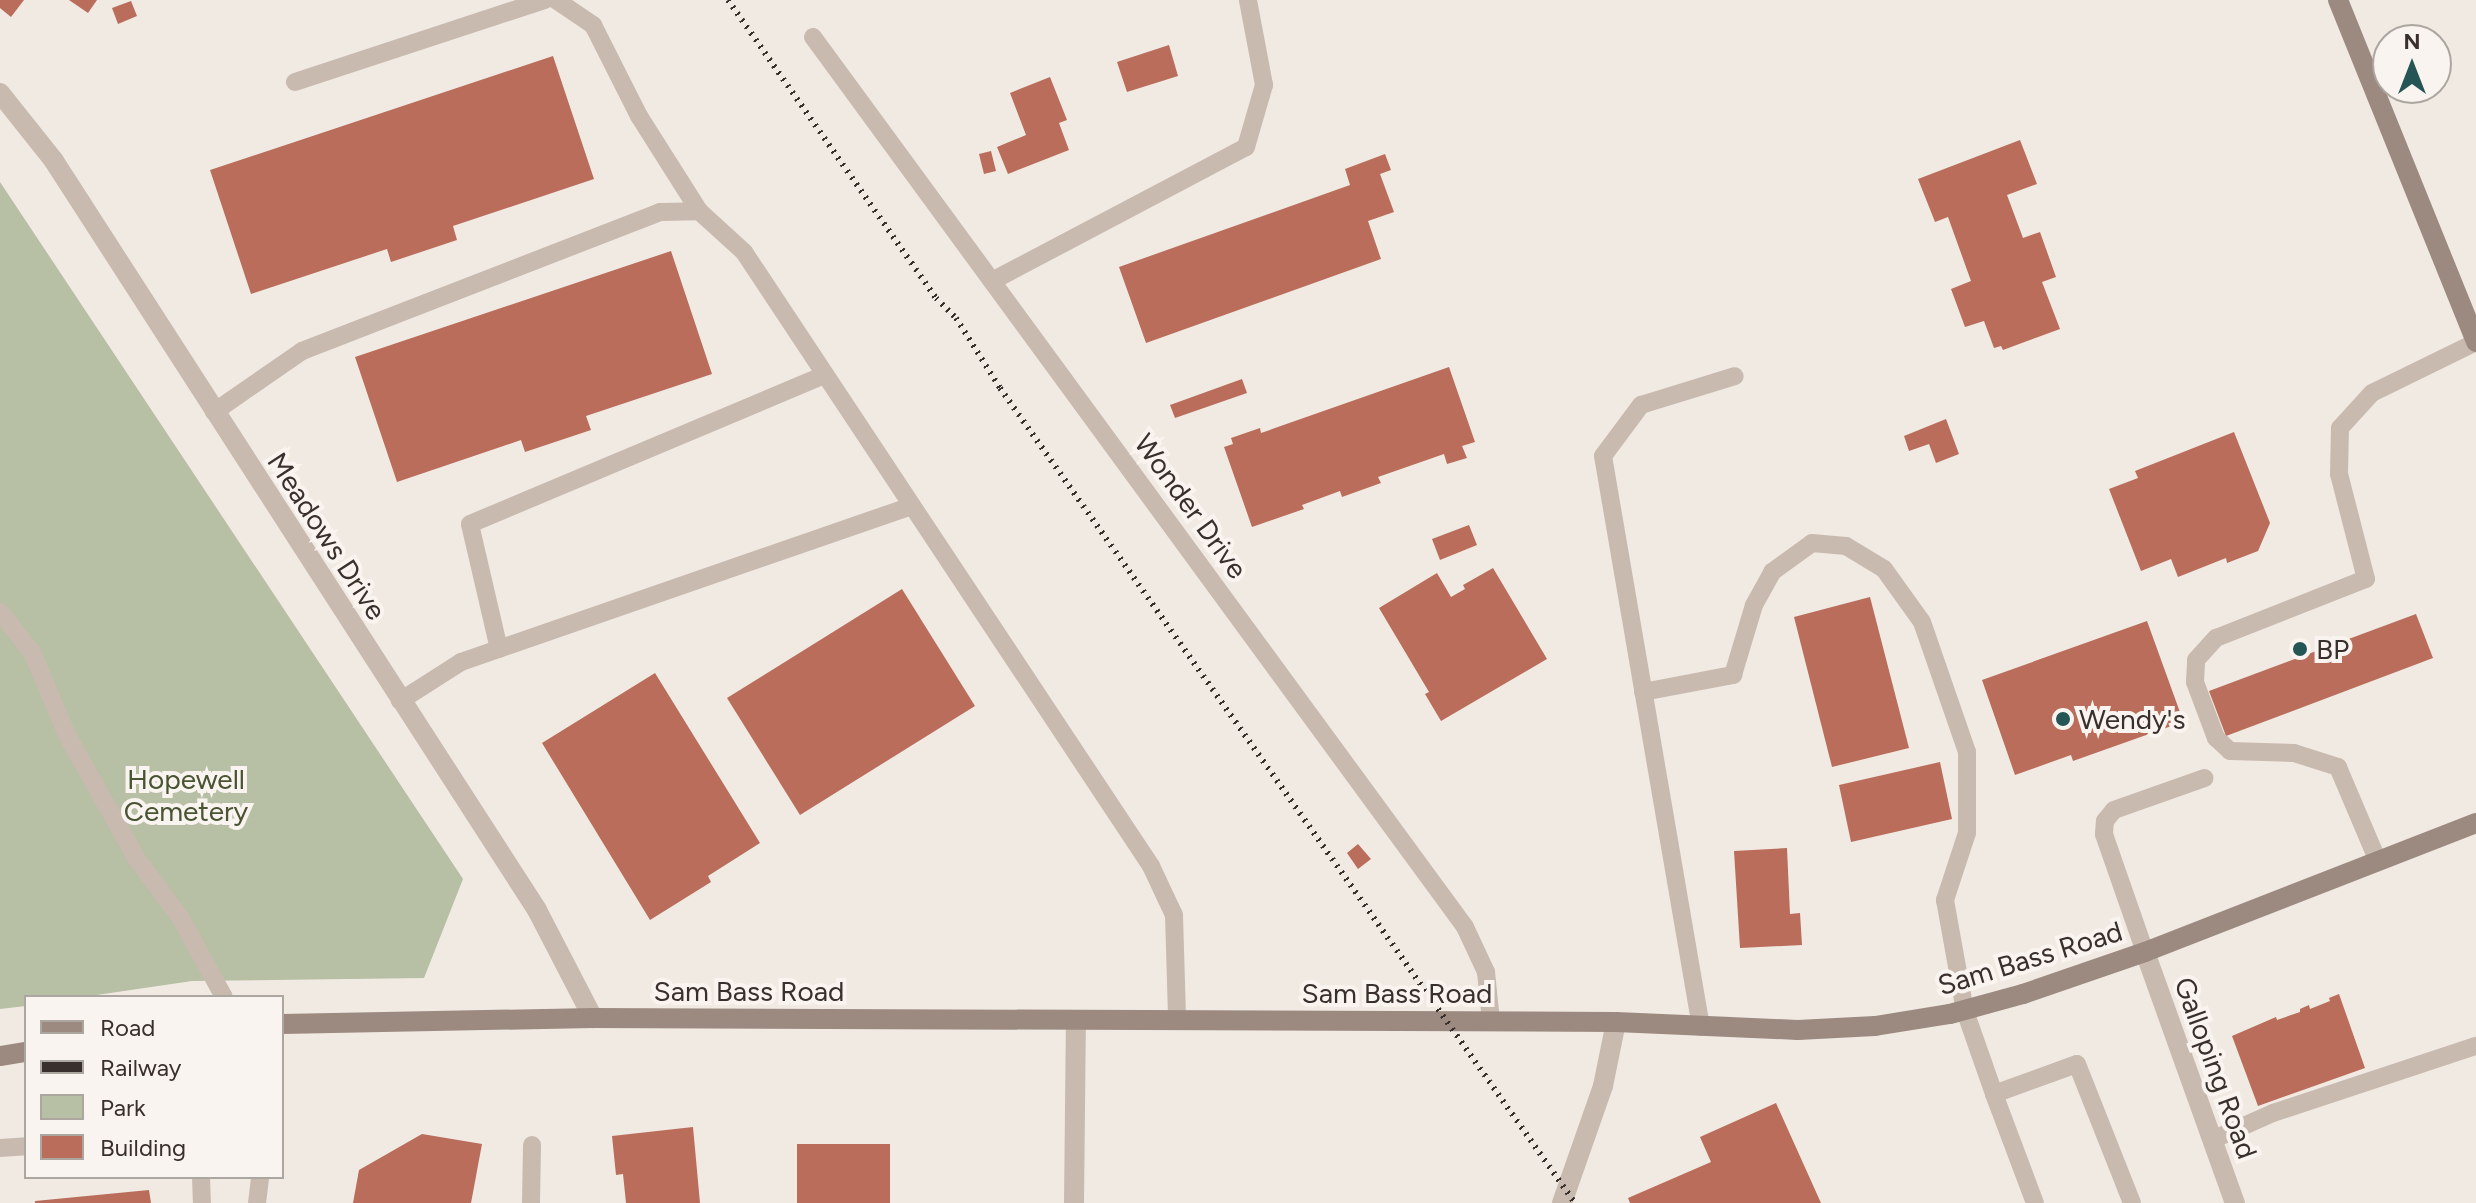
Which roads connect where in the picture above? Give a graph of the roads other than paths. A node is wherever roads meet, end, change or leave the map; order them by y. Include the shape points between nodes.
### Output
1 (545, 0) edge
2 (556, 0) edge
3 (1248, 0) edge
4 (2338, 0) edge
5 (813, 37) dead end
6 (295, 82) dead end
7 (0, 93) edge
8 (699, 211) junction
9 (992, 281) junction
10 (2476, 342) edge
11 (825, 375) junction
12 (1735, 376) dead end
13 (214, 412) junction
14 (912, 506) junction
15 (0, 612) edge
16 (499, 649) junction
17 (1643, 692) junction
18 (400, 701) junction
19 (2205, 778) dead end
20 (2476, 823) edge
21 (2377, 859) junction
22 (2145, 952) junction
23 (223, 995) edge
24 (1965, 1011) junction
25 (593, 1018) junction
26 (1177, 1019) junction
27 (1076, 1021) junction
28 (1491, 1021) junction
29 (1616, 1022) junction
30 (284, 1024) edge
31 (1701, 1027) junction
32 (2476, 1046) edge
33 (24, 1052) edge
34 (0, 1056) edge
35 (1994, 1094) junction
36 (2212, 1140) junction
37 (532, 1145) dead end
38 (24, 1146) edge
39 (0, 1148) edge
40 (201, 1179) edge
41 (260, 1179) edge
42 (202, 1203) edge
43 (257, 1203) edge
44 (531, 1203) edge
45 (1074, 1203) edge
46 (1562, 1203) edge
47 (2035, 1203) edge
48 (2132, 1203) edge
49 (2235, 1203) edge

1 - 6 lane
2 - 8 lane via 593,25 639,116
3 - 9 lane via 1264,85 1246,147
4 - 10 main road
5 - 9 lane, Wonder Drive
7 - 13 street, Meadows Drive via 54,161
8 - 11 lane via 744,252
8 - 13 lane via 660,212 302,351
9 - 28 lane, Wonder Drive via 1465,927 1486,972
10 - 21 lane via 2372,393 2340,428 2339,474 2366,579 2216,638 2196,660 2195,682 2216,738 2230,751 2294,753 2338,767
11 - 14 lane
11 - 16 lane via 470,524
12 - 17 lane via 1641,405 1603,456
13 - 18 street, Meadows Drive
14 - 16 lane
14 - 26 lane via 1151,866 1174,915
15 - 23 lane via 32,652 67,735
16 - 18 lane via 461,662
17 - 24 lane via 1733,675 1754,605 1772,572 1812,543 1846,546 1884,569 1922,622 1967,752 1967,833 1945,900
17 - 31 lane
18 - 25 street, Meadows Drive via 537,910
19 - 22 lane via 2114,810 2105,821 2104,834
20 - 21 main road, Sam Bass Road
21 - 22 main road, Sam Bass Road
22 - 24 main road, Sam Bass Road
22 - 36 street, Galloping Road
24 - 31 main road, Sam Bass Road via 1875,1026
24 - 35 lane
25 - 27 main road, Sam Bass Road
25 - 30 main road, Sam Bass Road
26 - 27 main road, Sam Bass Road
26 - 28 main road, Sam Bass Road
27 - 45 street
28 - 29 main road, Sam Bass Road
29 - 31 main road, Sam Bass Road
29 - 46 street via 1603,1086
32 - 36 lane via 2273,1113
33 - 34 main road
35 - 47 lane
35 - 48 lane via 2077,1064
36 - 49 street, Galloping Road
37 - 44 lane
38 - 39 lane
40 - 42 lane
41 - 43 lane

